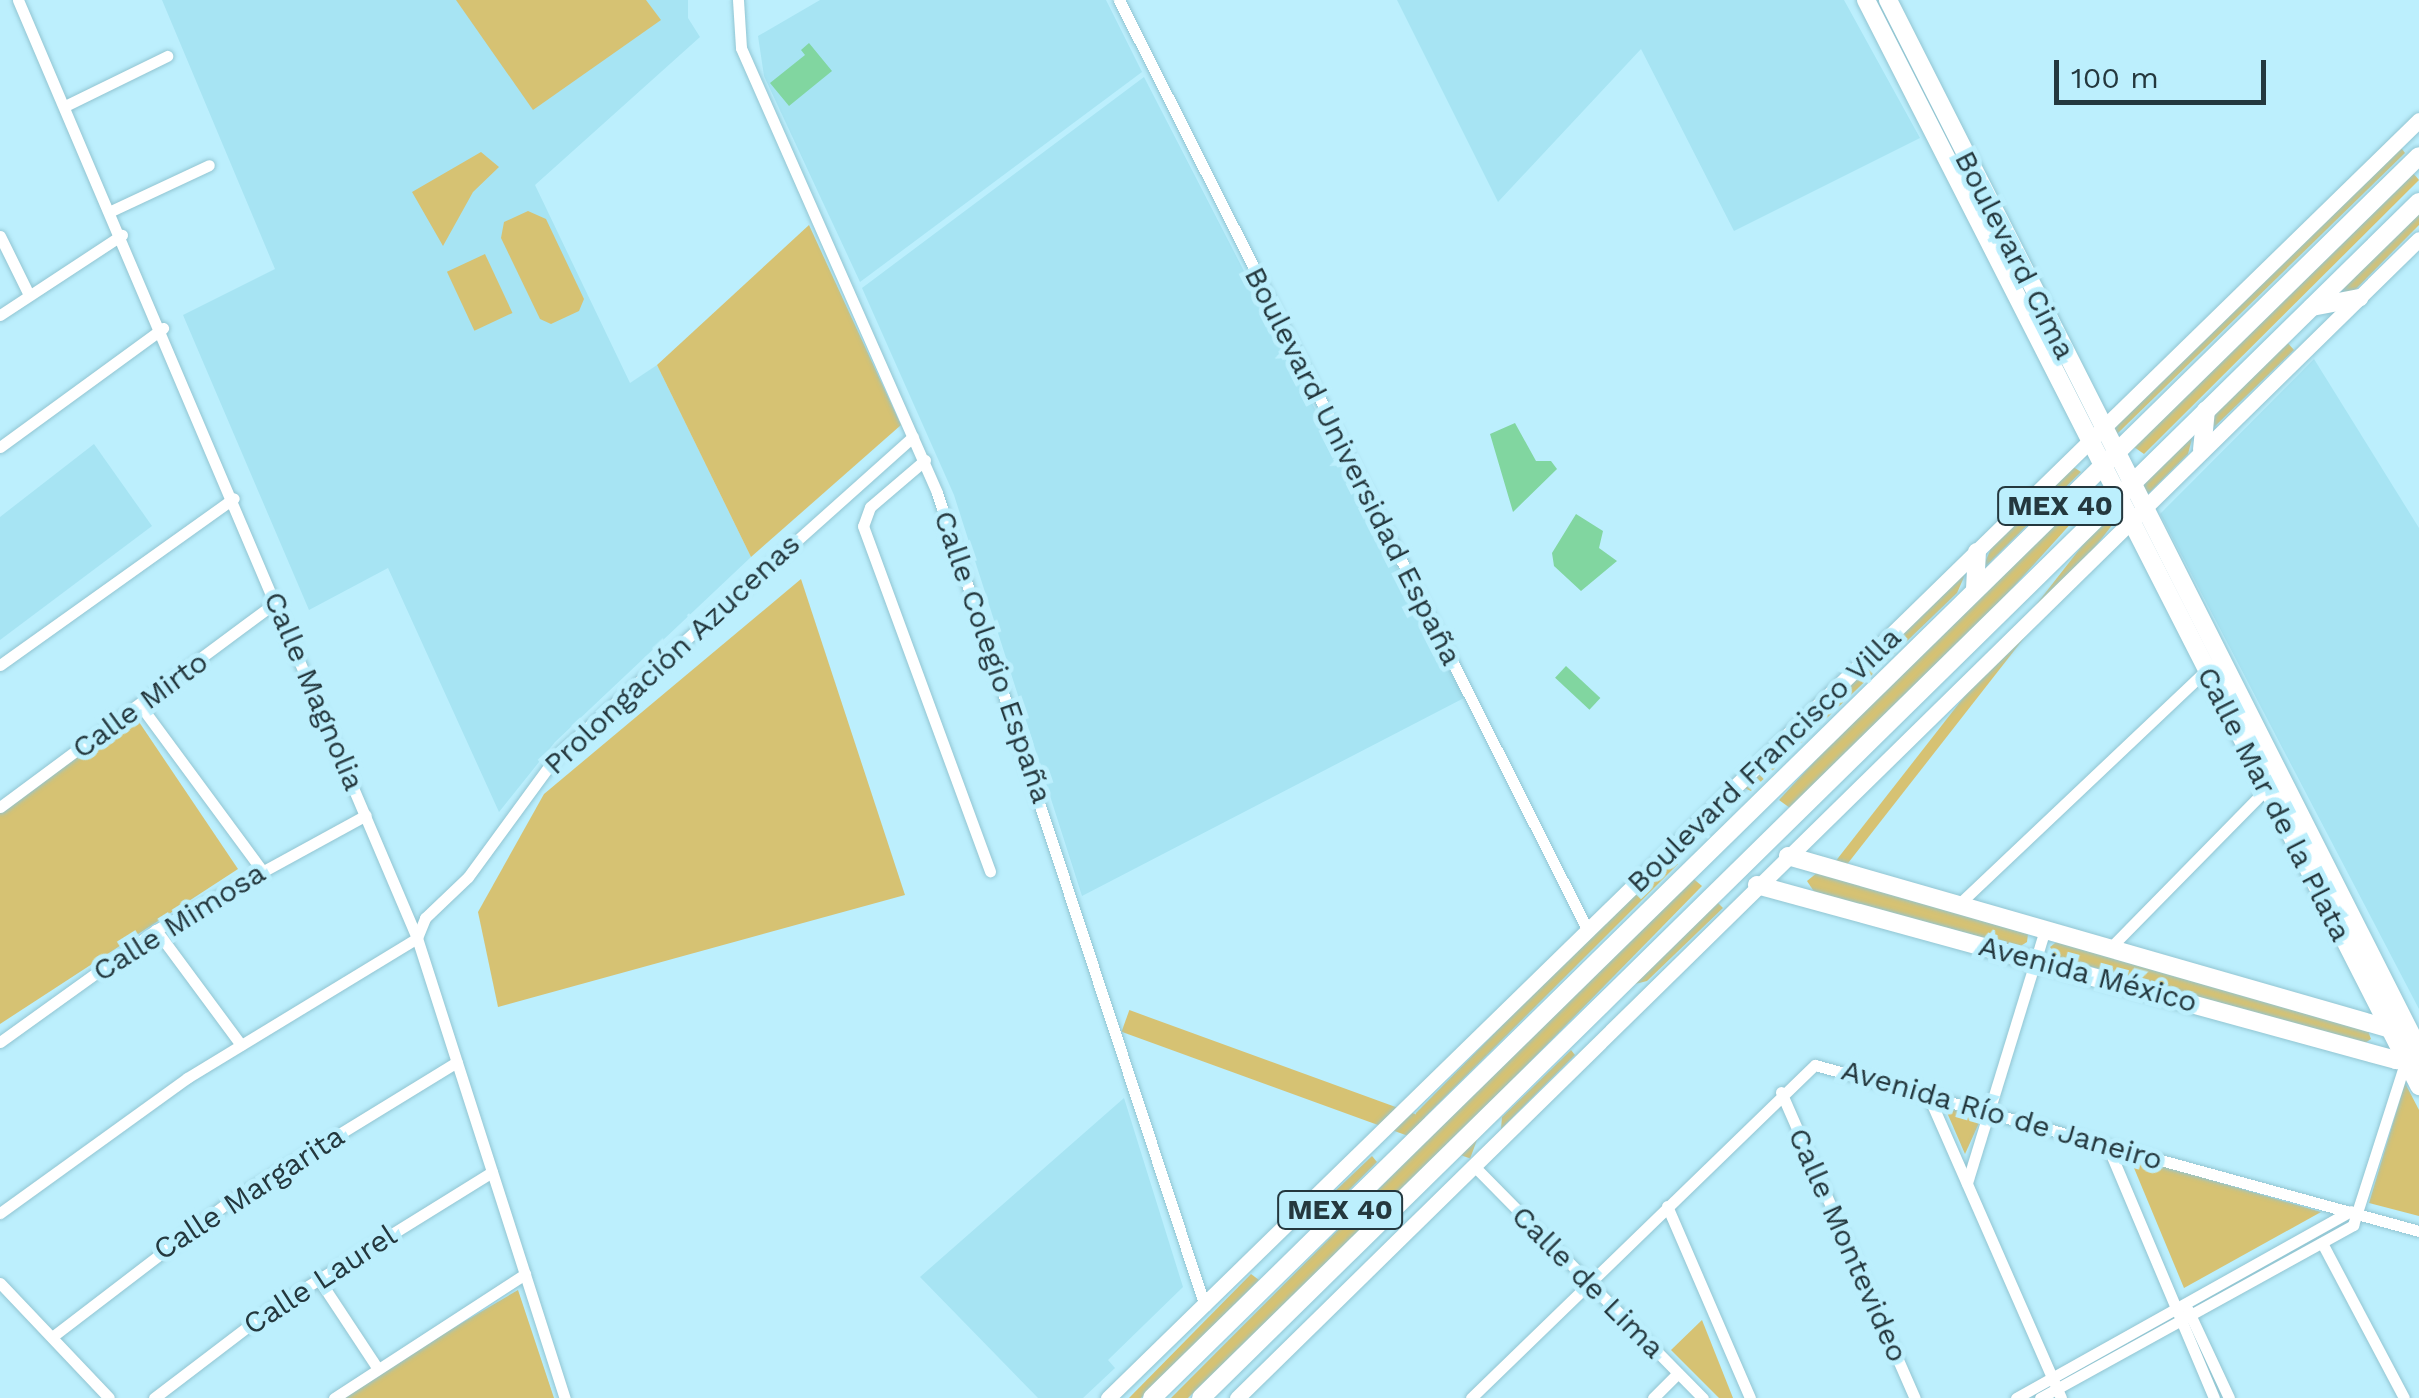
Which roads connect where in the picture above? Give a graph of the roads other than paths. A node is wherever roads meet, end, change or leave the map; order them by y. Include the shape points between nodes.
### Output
1 (18, 0) edge
2 (738, 0) edge
3 (1119, 0) edge
4 (1866, 0) edge
5 (1888, 0) edge
6 (167, 56) dead end
7 (65, 106) junction
8 (2419, 120) edge
9 (2419, 156) edge
10 (208, 165) dead end
11 (2419, 202) edge
12 (111, 211) junction
13 (122, 234) junction
14 (0, 236) edge
15 (2419, 239) edge
16 (29, 295) junction
17 (2358, 298) junction
18 (2311, 307) junction
19 (0, 315) edge
20 (163, 328) junction
21 (2206, 410) junction
22 (2103, 428) junction
23 (913, 437) junction
24 (2087, 444) junction
25 (0, 448) edge
26 (2202, 450) junction
27 (2115, 452) junction
28 (925, 460) junction
29 (2099, 468) junction
30 (2131, 484) junction
31 (234, 498) junction
32 (2115, 500) junction
33 (2144, 509) junction
34 (2129, 523) junction
35 (1977, 552) junction
36 (1975, 589) junction
37 (277, 601) junction
38 (0, 665) edge
39 (2212, 665) junction
40 (140, 706) junction
41 (2266, 789) junction
42 (0, 807) edge
43 (366, 815) junction
44 (1788, 856) junction
45 (261, 869) junction
46 (990, 871) dead end
47 (1757, 885) junction
48 (1959, 904) junction
49 (2045, 928) junction
50 (156, 930) junction
51 (1588, 932) junction
52 (417, 938) junction
53 (2111, 948) junction
54 (2036, 958) junction
55 (2389, 1029) junction
56 (2409, 1031) junction
57 (0, 1042) edge
58 (241, 1045) junction
59 (2415, 1056) edge
60 (457, 1062) junction
61 (2419, 1086) edge
62 (1781, 1092) junction
63 (1928, 1094) junction
64 (1989, 1112) junction
65 (2108, 1147) junction
66 (1474, 1166) junction
67 (492, 1172) junction
68 (1967, 1183) junction
69 (1666, 1206) junction
70 (0, 1214) edge
71 (2354, 1214) junction
72 (2419, 1232) edge
73 (2322, 1244) junction
74 (525, 1274) junction
75 (318, 1278) junction
76 (0, 1283) edge
77 (1588, 1284) junction
78 (1206, 1306) junction
79 (2182, 1314) junction
80 (52, 1337) junction
81 (376, 1366) junction
82 (1678, 1373) junction
83 (2057, 1388) edge
84 (109, 1398) edge
85 (154, 1398) edge
86 (334, 1398) edge
87 (565, 1398) edge
88 (1108, 1398) edge
89 (1152, 1398) edge
90 (1201, 1398) edge
91 (1236, 1398) edge
92 (1471, 1398) edge
93 (1653, 1398) edge
94 (1703, 1398) edge
95 (1750, 1398) edge
96 (1915, 1398) edge
97 (2016, 1398) edge
98 (2040, 1398) edge
99 (2214, 1398) edge
100 (2230, 1398) edge
101 (2404, 1398) edge

1 - 7 street, Calle Magnolia
2 - 23 street, Calle Colegio España via 736,25 783,148
3 - 51 street, Boulevard Universidad España
4 - 24 main road, Boulevard Cima
5 - 22 main road, Boulevard Cima
6 - 7 street
7 - 12 street, Calle Magnolia
8 - 22 street, Boulevard Francisco Villa
9 - 27 main road, Boulevard Francisco Villa / MEX 40
10 - 12 street
11 - 18 main road, Boulevard Francisco Villa / MEX 40
12 - 13 street, Calle Magnolia
13 - 16 street
13 - 20 street, Calle Magnolia
14 - 16 street
15 - 17 street
16 - 19 street
17 - 18 main road
17 - 26 street
18 - 21 main road, Boulevard Francisco Villa / MEX 40
20 - 25 street
20 - 31 street, Calle Magnolia
21 - 26 main road
21 - 30 main road, Boulevard Francisco Villa / MEX 40
22 - 24 street, Boulevard Francisco Villa
22 - 27 main road, Boulevard Cima
23 - 28 street, Calle Colegio España
23 - 52 street, Prolongación Azucenas via 558,754 468,877 426,918
24 - 29 main road, Boulevard Cima
24 - 35 street, Boulevard Francisco Villa
26 - 33 street
27 - 29 main road, Boulevard Francisco Villa / MEX 40
27 - 30 main road, Boulevard Cima
28 - 46 street via 862,518
28 - 78 street, Calle Colegio España
29 - 32 main road, Boulevard Cima
29 - 36 main road, Boulevard Francisco Villa / MEX 40
30 - 32 main road, Boulevard Francisco Villa / MEX 40
30 - 33 main road, Boulevard Cima
31 - 37 street, Calle Magnolia
31 - 38 street
32 - 34 main road, Calle Mar de la Plata
32 - 90 main road, Boulevard Francisco Villa / MEX 40
33 - 34 street
33 - 39 main road, Boulevard Cima
34 - 39 main road, Calle Mar de la Plata
34 - 44 street
35 - 36 main road
35 - 51 street, Boulevard Francisco Villa
36 - 89 main road, Boulevard Francisco Villa / MEX 40
37 - 40 street, Calle Mirto
37 - 43 street, Calle Magnolia
39 - 41 main road, Calle Mar de la Plata
39 - 48 street
39 - 56 main road
40 - 42 street, Calle Mirto
40 - 45 street
41 - 53 street
41 - 55 main road, Calle Mar de la Plata
43 - 45 street, Calle Mimosa
43 - 52 street, Calle Magnolia
44 - 47 street
44 - 48 main road, Avenida México
45 - 50 street, Calle Mimosa
47 - 54 main road, Avenida México
47 - 66 street
48 - 49 main road, Avenida México
49 - 53 main road, Avenida México
49 - 54 street
50 - 57 street, Calle Mimosa
50 - 58 street
51 - 78 street, Boulevard Francisco Villa
52 - 58 street
52 - 60 street, Calle Magnolia
53 - 55 main road, Avenida México
54 - 59 main road, Avenida México
54 - 64 street
55 - 56 main road, Avenida México
55 - 59 main road, Calle Mar de la Plata
56 - 59 main road
58 - 70 street
59 - 61 main road, Calle Mar de la Plata
59 - 71 street
60 - 67 street, Calle Magnolia
60 - 80 street, Calle Margarita via 230,1201
62 - 63 street, Avenida Río de Janeiro via 1807,1068 1824,1065
62 - 69 street, Avenida Río de Janeiro
62 - 96 street, Calle Montevideo
63 - 64 street, Avenida Río de Janeiro
63 - 68 street
64 - 65 street, Avenida Río de Janeiro
64 - 68 street
65 - 71 street, Avenida Río de Janeiro
65 - 79 street
66 - 77 street, Calle de Lima
66 - 91 street
67 - 74 street, Calle Magnolia
67 - 75 street, Calle Laurel
68 - 83 street
69 - 77 street, Avenida Río de Janeiro
69 - 95 street
71 - 72 street, Avenida Río de Janeiro
71 - 73 street
71 - 79 street
73 - 79 street
73 - 101 street
74 - 81 street
74 - 87 street, Calle Magnolia
75 - 81 street
75 - 85 street, Calle Laurel
76 - 80 street
77 - 82 street, Calle de Lima
77 - 92 street, Avenida Río de Janeiro
78 - 88 street, Boulevard Francisco Villa
79 - 83 street
79 - 99 street
79 - 100 street
80 - 84 street
81 - 86 street
82 - 93 street
82 - 94 street, Calle de Lima
83 - 97 street
83 - 98 street

